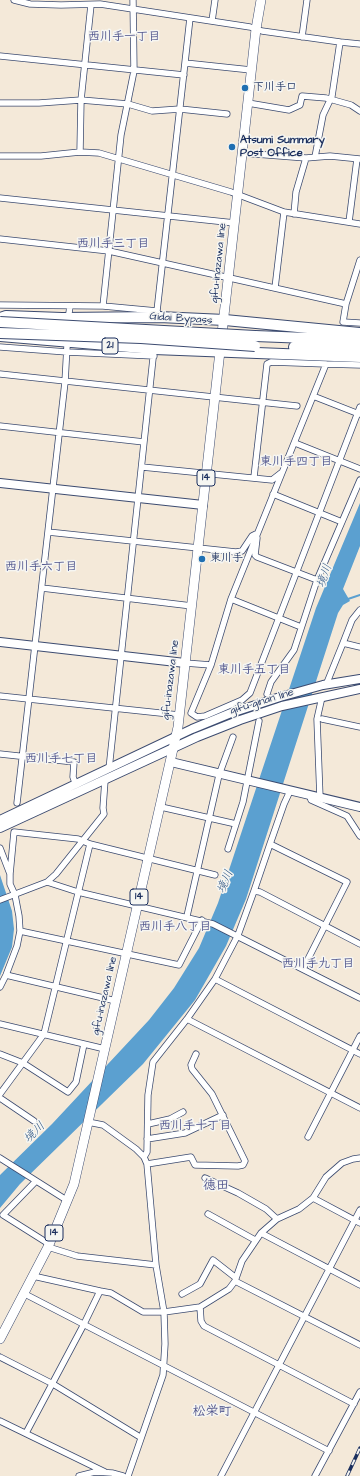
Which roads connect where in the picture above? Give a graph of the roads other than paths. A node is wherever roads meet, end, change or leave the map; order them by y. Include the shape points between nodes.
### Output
1 (14, 0) edge
2 (133, 0) edge
3 (215, 0) edge
4 (261, 0) edge
5 (307, 0) edge
6 (101, 2) edge
7 (91, 5) junction
8 (132, 8) junction
9 (190, 18) junction
10 (212, 21) junction
11 (256, 29) junction
12 (302, 37) junction
13 (340, 42) junction
14 (360, 44) edge
15 (0, 56) edge
16 (185, 63) junction
17 (85, 65) junction
18 (251, 70) junction
19 (134, 71) junction
20 (184, 75) junction
21 (330, 99) junction
22 (81, 100) junction
23 (0, 103) edge
24 (248, 103) junction
25 (128, 104) junction
26 (180, 109) junction
27 (360, 111) edge
28 (227, 114) dead end
29 (80, 152) junction
30 (242, 153) junction
31 (0, 156) edge
32 (315, 157) junction
33 (306, 158) junction
34 (359, 158) edge
35 (119, 159) junction
36 (173, 174) junction
37 (238, 195) junction
38 (0, 198) edge
39 (113, 211) junction
40 (284, 212) junction
41 (294, 214) junction
42 (168, 217) junction
43 (349, 222) junction
44 (235, 223) junction
45 (360, 224) edge
46 (0, 239) edge
47 (109, 251) junction
48 (360, 260) edge
49 (163, 263) junction
50 (229, 277) junction
51 (275, 288) junction
52 (346, 304) junction
53 (0, 305) edge
54 (70, 306) junction
55 (103, 306) junction
56 (69, 313) dead end
57 (158, 314) junction
58 (0, 318) edge
59 (225, 320) junction
60 (0, 322) edge
61 (360, 323) edge
62 (0, 333) edge
63 (360, 333) edge
64 (0, 336) edge
65 (360, 340) edge
66 (255, 341) junction
67 (67, 346) dead end
68 (0, 347) edge
69 (360, 350) edge
70 (221, 351) junction
71 (67, 352) junction
72 (154, 352) junction
73 (360, 357) edge
74 (326, 364) junction
75 (360, 365) edge
76 (0, 374) edge
77 (65, 382) junction
78 (150, 391) junction
79 (313, 396) junction
80 (215, 398) junction
81 (262, 403) junction
82 (296, 406) dead end
83 (360, 407) edge
84 (359, 414) edge
85 (0, 426) edge
86 (58, 434) junction
87 (144, 442) junction
88 (295, 443) junction
89 (340, 461) junction
90 (142, 466) junction
91 (360, 469) edge
92 (207, 473) junction
93 (281, 473) junction
94 (254, 477) junction
95 (360, 480) edge
96 (0, 483) edge
97 (52, 488) junction
98 (272, 494) junction
99 (139, 498) junction
100 (203, 505) junction
101 (320, 513) junction
102 (342, 522) junction
103 (48, 532) junction
104 (256, 534) junction
105 (134, 541) junction
106 (198, 548) junction
107 (296, 572) junction
108 (317, 580) junction
109 (42, 588) junction
110 (126, 598) junction
111 (231, 599) junction
112 (192, 606) junction
113 (360, 610) edge
114 (279, 618) junction
115 (301, 627) junction
116 (0, 642) edge
117 (343, 643) junction
118 (34, 646) junction
119 (360, 647) edge
120 (121, 655) junction
121 (185, 663) junction
122 (211, 665) junction
123 (360, 679) edge
124 (324, 685) junction
125 (360, 689) edge
126 (267, 694) dead end
127 (0, 696) edge
128 (320, 697) junction
129 (28, 699) junction
130 (116, 708) junction
131 (179, 715) junction
132 (322, 718) dead end
133 (258, 721) dead end
134 (360, 727) edge
135 (176, 737) junction
136 (233, 737) dead end
137 (174, 747) junction
138 (0, 754) edge
139 (22, 757) junction
140 (171, 762) junction
141 (108, 769) junction
142 (219, 775) junction
143 (105, 780) junction
144 (250, 782) junction
145 (76, 785) junction
146 (288, 791) junction
147 (310, 796) junction
148 (320, 798) junction
149 (17, 803) dead end
150 (161, 807) junction
151 (360, 807) edge
152 (209, 818) junction
153 (0, 820) edge
154 (236, 824) junction
155 (0, 828) edge
156 (360, 836) edge
157 (84, 841) junction
158 (90, 844) junction
159 (270, 844) junction
160 (0, 848) edge
161 (228, 849) dead end
162 (149, 858) junction
163 (197, 870) junction
164 (10, 874) junction
165 (215, 875) dead end
166 (47, 882) junction
167 (254, 891) junction
168 (78, 892) junction
169 (13, 896) junction
170 (0, 900) edge
171 (137, 905) junction
172 (187, 916) junction
173 (203, 921) junction
174 (325, 925) junction
175 (20, 930) junction
176 (237, 935) junction
177 (66, 939) junction
178 (360, 944) edge
179 (126, 954) junction
180 (303, 969) junction
181 (6, 975) junction
182 (215, 980) junction
183 (0, 986) edge
184 (56, 988) junction
185 (360, 998) edge
186 (116, 1001) junction
187 (188, 1019) junction
188 (0, 1024) edge
189 (44, 1034) junction
190 (360, 1036) edge
191 (84, 1044) junction
192 (353, 1050) junction
193 (104, 1053) junction
194 (0, 1054) edge
195 (196, 1054) dead end
196 (360, 1054) edge
197 (23, 1063) junction
198 (330, 1093) junction
199 (0, 1094) edge
200 (0, 1098) edge
201 (360, 1108) edge
202 (183, 1112) dead end
203 (223, 1115) junction
204 (34, 1121) dead end
205 (88, 1121) junction
206 (148, 1124) junction
207 (308, 1137) dead end
208 (148, 1139) junction
209 (144, 1157) junction
210 (0, 1158) edge
211 (360, 1158) edge
212 (147, 1164) junction
213 (206, 1178) dead end
214 (35, 1180) junction
215 (313, 1198) junction
216 (68, 1201) junction
217 (360, 1210) edge
218 (208, 1214) dead end
219 (277, 1219) junction
220 (357, 1222) edge
221 (260, 1233) junction
222 (255, 1240) junction
223 (49, 1245) junction
224 (156, 1265) junction
225 (329, 1268) junction
226 (33, 1276) junction
227 (236, 1280) junction
228 (360, 1284) edge
229 (100, 1291) junction
230 (23, 1294) junction
231 (182, 1294) dead end
232 (200, 1307) junction
233 (164, 1312) junction
234 (303, 1317) junction
235 (84, 1324) junction
236 (0, 1339) edge
237 (360, 1345) edge
238 (0, 1357) edge
239 (279, 1365) junction
240 (164, 1366) junction
241 (53, 1384) junction
242 (360, 1392) edge
243 (354, 1404) junction
244 (254, 1414) junction
245 (0, 1420) edge
246 (26, 1433) junction
247 (140, 1437) junction
248 (329, 1451) junction
249 (105, 1472) junction
250 (80, 1476) edge
251 (123, 1476) edge
252 (128, 1476) edge
253 (222, 1476) edge
254 (315, 1476) edge

1 - 7 street via 30,4
2 - 8 street
3 - 10 street
4 - 11 main road, gifu-inazawa line / 14
5 - 12 street
6 - 7 street
6 - 8 street
7 - 17 street
8 - 9 street
8 - 19 street
9 - 10 street
9 - 16 street
10 - 11 street
11 - 12 street
11 - 18 main road, gifu-inazawa line / 14
12 - 13 street
13 - 14 street
13 - 21 street
15 - 17 street
16 - 18 street
16 - 20 street
17 - 19 street
17 - 22 street
18 - 24 main road, gifu-inazawa line / 14
19 - 20 street
19 - 25 street
20 - 26 street
21 - 24 street via 302,96 300,105 289,110
21 - 27 street
21 - 32 street via 323,115
22 - 23 street
22 - 25 street
22 - 29 street
24 - 30 main road, gifu-inazawa line / 14
25 - 26 street via 152,111
25 - 35 street
26 - 28 street
26 - 36 street
29 - 31 street via 41,156
29 - 35 street via 99,153
30 - 33 street
30 - 37 main road, gifu-inazawa line / 14
32 - 33 street
32 - 34 street
33 - 41 street via 296,192
34 - 43 street
35 - 36 street
35 - 39 street
36 - 37 street
36 - 42 street
37 - 40 street
37 - 44 main road, gifu-inazawa line / 14
38 - 39 street
39 - 42 street
39 - 47 street
40 - 41 street
40 - 51 street
41 - 43 street
42 - 44 street
42 - 49 street
43 - 45 street
44 - 50 main road, gifu-inazawa line / 14
46 - 47 street
47 - 49 street
47 - 55 street
48 - 52 street
49 - 50 street
49 - 57 street
50 - 51 street
50 - 59 main road, gifu-inazawa line / 14
51 - 52 street
52 - 61 street via 343,322
53 - 54 street
54 - 55 street
54 - 56 street
55 - 57 street
57 - 58 highway
57 - 59 highway
59 - 63 highway
59 - 70 main road, gifu-inazawa line / 14
60 - 66 highway, Gidai Bypass / 21, bridge
62 - 66 highway, Gidai Bypass / 21, bridge
64 - 72 highway, 21
65 - 66 highway, Gidai Bypass / 21
66 - 69 highway, Gidai Bypass / 21
67 - 71 street
68 - 71 street
70 - 72 highway, 21
70 - 73 highway, 21
70 - 80 main road, gifu-inazawa line / 14
71 - 72 street
71 - 77 street
72 - 78 street
74 - 75 street
74 - 79 street
74 - 81 street via 267,364
76 - 77 street
77 - 78 street
77 - 86 street
78 - 80 street
78 - 87 street
79 - 84 street
79 - 88 street
80 - 81 street
80 - 92 main road, gifu-inazawa line / 14
81 - 82 street
81 - 94 street
83 - 84 street
84 - 89 street
85 - 86 street
86 - 87 street
86 - 97 street
87 - 90 street
88 - 89 street
88 - 93 street
89 - 91 street
89 - 101 street
90 - 92 street
90 - 99 street
92 - 94 street
92 - 100 main road, gifu-inazawa line / 14
93 - 94 street via 272,480
93 - 98 street
95 - 102 street
96 - 97 street
97 - 99 street
97 - 103 street
98 - 101 street
98 - 104 street
99 - 100 street
99 - 105 street
100 - 106 main road, gifu-inazawa line / 14
101 - 102 street
101 - 107 street
102 - 108 street
103 - 105 street
103 - 109 street
104 - 106 street via 242,551
104 - 107 street via 257,557
104 - 111 street
105 - 106 street
105 - 110 street
106 - 112 main road, gifu-inazawa line / 14
107 - 108 street
107 - 114 street
108 - 115 street
109 - 110 street
109 - 118 street
110 - 112 street
110 - 120 street
111 - 114 street
111 - 122 street
112 - 121 main road, gifu-inazawa line / 14
113 - 117 street via 352,620
114 - 115 street
114 - 122 street via 250,693 242,700 197,717 191,713
115 - 126 street via 294,650 271,682
116 - 118 street
117 - 119 street
117 - 124 street
118 - 120 street
118 - 129 street
120 - 121 street
120 - 130 street
121 - 122 street
121 - 131 main road, gifu-inazawa line / 14
123 - 124 street, gifu-ginan line
124 - 135 street, gifu-ginan line via 231,713
125 - 128 street, gifu-ginan line
127 - 129 street
128 - 137 street, gifu-ginan line via 240,720
128 - 148 street via 317,719
129 - 130 street
129 - 139 street
130 - 131 street
130 - 141 street
131 - 135 main road, gifu-inazawa line / 14
132 - 134 street
133 - 144 street
135 - 137 main road, gifu-inazawa line / 14
135 - 141 street, gifu-ginan line
136 - 142 street
137 - 140 main road, gifu-inazawa line / 14
137 - 143 street, gifu-ginan line
138 - 139 street
139 - 145 street via 74,762 73,777
139 - 149 street
140 - 142 street
140 - 150 main road, gifu-inazawa line / 14
141 - 145 street, gifu-ginan line
142 - 144 street
142 - 152 street
143 - 155 street, gifu-ginan line
143 - 157 street via 102,808 104,814
144 - 146 street
144 - 154 street
145 - 153 street, gifu-ginan line
146 - 147 street
146 - 159 street
147 - 148 street
147 - 156 street via 311,800 348,816
148 - 151 street
150 - 152 street
150 - 162 main road, gifu-inazawa line / 14
152 - 154 street
152 - 163 street
154 - 161 street
157 - 158 street
157 - 164 street via 14,832
157 - 166 street
158 - 162 street
158 - 168 street
159 - 167 street
159 - 174 street via 347,882
160 - 164 street
162 - 163 street
162 - 171 main road, gifu-inazawa line / 14
163 - 165 street
163 - 172 street
164 - 169 street
166 - 168 street
166 - 169 street
167 - 174 street
167 - 176 street
168 - 171 street
168 - 177 street
169 - 170 street
169 - 175 street
171 - 172 street
171 - 179 main road, gifu-inazawa line / 14
172 - 173 street
173 - 176 street
173 - 179 street via 179,965
174 - 178 street
174 - 180 street
175 - 177 street
175 - 181 street
176 - 180 street
176 - 182 street
177 - 179 street
177 - 184 street
179 - 186 main road, gifu-inazawa line / 14
180 - 185 street
181 - 183 street
181 - 184 street
182 - 187 street
182 - 192 street
184 - 186 street
184 - 189 street
186 - 193 main road, gifu-inazawa line / 14
187 - 198 street
187 - 206 street via 153,1062 148,1095
188 - 189 street
189 - 191 street
189 - 197 street
190 - 192 street
191 - 193 street
191 - 197 street via 76,1082 68,1092
192 - 196 street
192 - 198 street
193 - 205 main road, gifu-inazawa line / 14
194 - 197 street
195 - 203 street via 191,1065 192,1070 212,1094
197 - 199 street
198 - 201 street
198 - 207 street
200 - 204 street
202 - 206 street via 170,1119
203 - 208 street via 185,1134
203 - 212 street via 245,1159 243,1165 195,1165 191,1157
205 - 209 street via 103,1125
205 - 216 main road, gifu-inazawa line / 14
206 - 208 street
208 - 209 street
209 - 212 street
210 - 214 street
211 - 215 street via 342,1163 326,1177
212 - 224 street
213 - 219 street via 266,1209
214 - 216 street
214 - 223 street via 3,1215
215 - 219 street via 299,1209
215 - 220 street
216 - 223 main road, gifu-inazawa line / 14
217 - 220 street
218 - 222 street
219 - 221 street
220 - 225 street
221 - 222 street
221 - 225 street
222 - 227 street via 242,1260
223 - 224 street via 77,1256
223 - 226 main road, gifu-inazawa line / 14
224 - 233 street
225 - 228 street
225 - 234 street
226 - 229 street
226 - 230 main road, gifu-inazawa line / 14
227 - 231 street via 213,1260 200,1284
227 - 232 street via 229,1289
227 - 234 street
229 - 233 street via 111,1294 143,1312
229 - 235 street
230 - 235 street
230 - 236 main road, gifu-inazawa line / 14
232 - 233 street
232 - 239 street via 201,1322 204,1326
233 - 240 street
234 - 237 street
234 - 239 street
235 - 240 street
235 - 241 street
238 - 241 street
239 - 243 street
239 - 244 street
240 - 244 street
240 - 247 street via 158,1390
241 - 246 street
241 - 247 street
242 - 243 street
243 - 248 street
244 - 248 street
244 - 253 street
245 - 246 street
246 - 249 street
247 - 252 street
248 - 254 street
249 - 250 street
249 - 251 street

